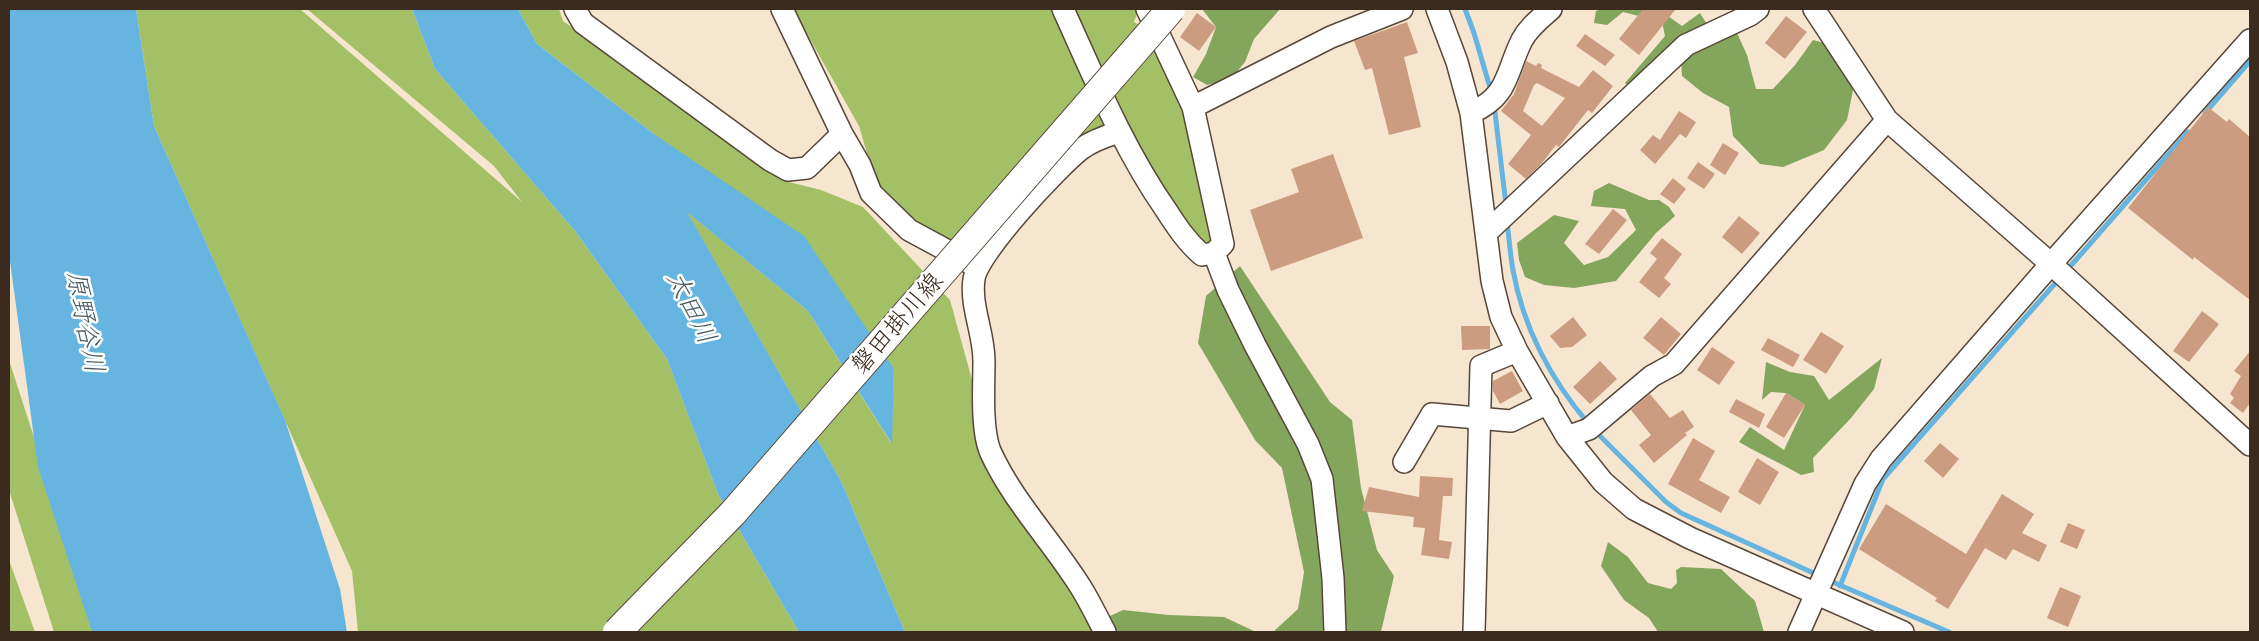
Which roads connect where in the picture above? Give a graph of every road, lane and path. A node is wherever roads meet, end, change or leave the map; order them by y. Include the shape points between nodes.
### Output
1 (575, 9) edge
2 (782, 9) edge
3 (1063, 9) edge
4 (1147, 9) edge
5 (1171, 9) edge
6 (1402, 9) edge
7 (1437, 9) edge
8 (1551, 9) edge
9 (1758, 9) edge
10 (1814, 9) edge
11 (2250, 40) edge
12 (1193, 107) junction
13 (1471, 113) junction
14 (1887, 120) junction
15 (1119, 132) junction
16 (842, 134) junction
17 (1486, 233) junction
18 (1214, 253) junction
19 (2051, 264) junction
20 (978, 267) junction
21 (1517, 351) junction
22 (1548, 403) junction
23 (1479, 418) junction
24 (1567, 437) junction
25 (2250, 445) edge
26 (1404, 462) dead end
27 (1816, 594) junction
28 (617, 632) edge
29 (1105, 632) edge
30 (1334, 632) edge
31 (1474, 632) edge
32 (1799, 632) edge
33 (1902, 632) edge

1 - 16 street via 583,23 788,170 807,168
2 - 16 street
3 - 15 street
4 - 12 street
5 - 28 main road, 磐田掛川線, bridge via 733,513
6 - 12 street via 1331,37
7 - 13 street via 1457,62
8 - 13 street via 1522,40 1499,95
9 - 17 street via 1686,45
10 - 14 street
11 - 19 street
12 - 18 street via 1223,244
13 - 17 street
14 - 19 street
14 - 24 street via 1674,364 1652,376 1589,429
15 - 18 street via 1150,188 1190,244 1202,255
15 - 20 street via 1082,148 1046,182 985,254
16 - 20 street via 871,193 882,205 910,230
17 - 21 street via 1492,281 1501,317
18 - 30 street via 1228,290 1308,444 1322,479 1333,578
19 - 25 street
19 - 27 street via 1881,459 1865,484
20 - 29 street via 974,277 974,300 984,348 984,411 989,449 1006,482 1080,586
21 - 22 street
21 - 23 street via 1481,366
22 - 23 street via 1511,421
22 - 24 street
23 - 26 street via 1432,414
23 - 31 street
24 - 27 street via 1603,482 1634,509 1690,538
27 - 32 street
27 - 33 street

